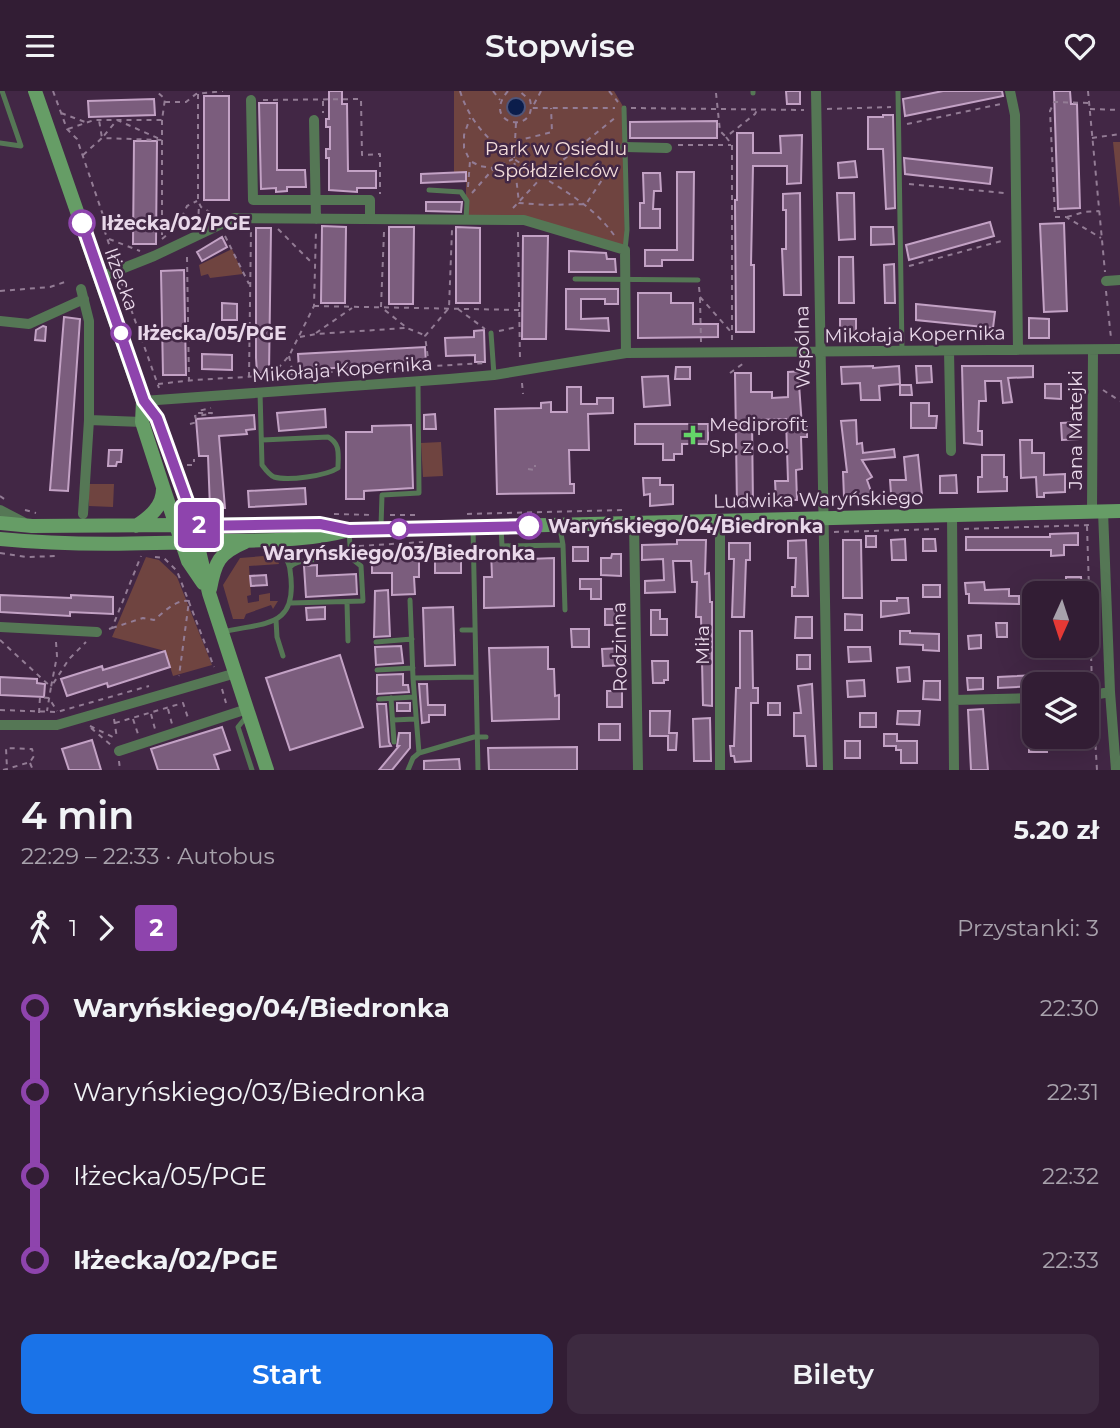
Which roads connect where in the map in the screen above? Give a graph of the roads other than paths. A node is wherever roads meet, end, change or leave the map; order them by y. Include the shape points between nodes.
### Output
1 (2, 91) edge
2 (35, 91) edge
3 (816, 91) edge
4 (898, 91) edge
5 (1010, 91) edge
6 (251, 100) road end
7 (624, 108) road end
8 (319, 120) road end
9 (0, 143) edge
10 (625, 147) junction
11 (667, 148) road end
12 (429, 190) dead end
13 (253, 200) junction
14 (315, 200) junction
15 (253, 219) junction
16 (316, 219) junction
17 (370, 219) junction
18 (466, 220) junction
19 (625, 250) junction
20 (101, 277) junction
21 (575, 279) dead end
22 (625, 279) junction
23 (698, 280) road end
24 (1120, 280) edge
25 (1105, 281) road end
26 (0, 321) edge
27 (491, 333) road end
28 (1116, 349) edge
29 (1018, 350) junction
30 (1093, 350) junction
31 (902, 351) junction
32 (949, 351) junction
33 (626, 353) junction
34 (820, 353) junction
35 (494, 375) junction
36 (418, 381) junction
37 (260, 392) junction
38 (144, 401) junction
39 (89, 420) junction
40 (142, 422) junction
41 (262, 440) junction
42 (951, 451) dead end
43 (163, 487) junction
44 (0, 510) edge
45 (1120, 511) edge
46 (83, 514) dead end
47 (1096, 518) junction
48 (720, 521) junction
49 (952, 522) junction
50 (0, 523) edge
51 (634, 523) junction
52 (560, 525) junction
53 (823, 525) junction
54 (32, 526) junction
55 (136, 526) junction
56 (185, 526) junction
57 (501, 526) junction
58 (473, 527) junction
59 (381, 529) junction
60 (349, 530) junction
61 (0, 539) edge
62 (279, 539) junction
63 (250, 541) junction
64 (189, 543) junction
65 (563, 545) junction
66 (351, 558) junction
67 (290, 567) junction
68 (209, 593) junction
69 (410, 600) dead end
70 (347, 602) junction
71 (290, 603) junction
72 (565, 610) dead end
73 (276, 620) junction
74 (484, 620) dead end
75 (475, 621) junction
76 (0, 627) edge
77 (462, 630) dead end
78 (475, 630) junction
79 (97, 632) dead end
80 (222, 632) junction
81 (412, 639) junction
82 (348, 641) dead end
83 (376, 642) dead end
84 (283, 656) dead end
85 (413, 668) junction
86 (377, 670) dead end
87 (236, 673) junction
88 (413, 678) junction
89 (476, 680) junction
90 (485, 683) dead end
91 (1110, 692) junction
92 (1099, 694) edge
93 (414, 697) junction
94 (391, 698) junction
95 (1022, 698) edge
96 (379, 699) dead end
97 (954, 700) junction
98 (248, 711) junction
99 (415, 719) junction
100 (393, 720) junction
101 (0, 725) edge
102 (478, 737) junction
103 (486, 737) dead end
104 (394, 742) dead end
105 (118, 745) road end
106 (419, 753) junction
107 (252, 770) edge
108 (267, 770) edge
109 (408, 770) edge
110 (478, 770) edge
111 (638, 770) edge
112 (720, 770) edge
113 (828, 770) edge
114 (954, 770) edge
115 (1116, 770) edge

1 - 9 lane via 21,146
2 - 20 main road, Iłżecka
3 - 34 street, Wspólna
4 - 31 lane
5 - 29 street
6 - 13 street
7 - 10 lane
8 - 14 street
10 - 11 street
10 - 19 lane
12 - 18 lane via 461,192 467,201
13 - 14 street
13 - 15 street
14 - 16 street
14 - 17 street via 370,200
15 - 16 street
15 - 20 street via 226,222
16 - 17 street
17 - 18 street
18 - 19 street via 524,221
19 - 22 street
20 - 38 main road, Iłżecka
21 - 22 lane
22 - 23 lane
22 - 33 street
24 - 25 street
26 - 39 street via 29,324 82,294 89,321
27 - 35 lane
28 - 30 street, Mikołaja Kopernika
29 - 30 street, Mikołaja Kopernika
29 - 32 street, Mikołaja Kopernika
30 - 47 street, Jana Matejki
31 - 32 street, Mikołaja Kopernika
31 - 34 street, Mikołaja Kopernika
32 - 42 street
33 - 34 street, Mikołaja Kopernika
33 - 35 street, Mikołaja Kopernika
34 - 53 street, Wspólna
35 - 36 street, Mikołaja Kopernika
36 - 37 street, Mikołaja Kopernika
36 - 59 lane via 419,492 382,495
37 - 38 street, Mikołaja Kopernika
37 - 41 lane
38 - 40 main road, Iłżecka
38 - 56 main road, Iłżecka via 157,418 188,504
39 - 40 street
39 - 46 street
40 - 43 main road, Iłżecka
41 - 41 lane via 262,465 275,477 320,476 338,468 338,447 328,437
43 - 55 main road via 157,508
43 - 56 main road, Iłżecka
44 - 54 street
45 - 47 main road, Ludwika Waryńskiego
47 - 49 main road, Ludwika Waryńskiego
47 - 91 street, Jana Matejki
48 - 51 main road, Ludwika Waryńskiego
48 - 53 main road, Ludwika Waryńskiego
48 - 112 street, Miła
49 - 53 main road, Ludwika Waryńskiego
49 - 97 street
50 - 54 main road, Ludwika Waryńskiego
51 - 52 main road, Ludwika Waryńskiego
51 - 111 street, Rodzinna
52 - 57 main road, Ludwika Waryńskiego
52 - 65 lane
53 - 113 street, Wspólna
54 - 55 main road, Ludwika Waryńskiego
55 - 56 main road, Ludwika Waryńskiego
56 - 60 main road, Ludwika Waryńskiego via 320,524
56 - 64 main road, Iłżecka
57 - 58 main road, Ludwika Waryńskiego
57 - 65 lane via 502,546
58 - 59 main road, Ludwika Waryńskiego
58 - 75 lane
59 - 60 main road, Ludwika Waryńskiego
60 - 62 main road, Ludwika Waryńskiego via 320,538
60 - 66 lane
61 - 64 main road, Ludwika Waryńskiego
62 - 63 main road, Ludwika Waryńskiego
62 - 67 lane
63 - 64 main road, Ludwika Waryńskiego
63 - 68 main road, Ludwika Waryńskiego via 219,557
64 - 68 main road, Iłżecka
65 - 72 lane
66 - 67 lane via 302,560
66 - 70 lane via 361,566 363,601
67 - 71 lane
68 - 80 main road, Iłżecka
69 - 81 lane
70 - 71 lane
70 - 82 lane
71 - 73 lane
73 - 80 lane
73 - 84 lane
74 - 75 lane
75 - 78 lane
76 - 79 street
77 - 78 lane
78 - 89 lane
80 - 87 main road, Iłżecka
81 - 83 lane
81 - 85 lane
85 - 86 lane
85 - 88 lane
87 - 98 main road, Iłżecka
87 - 101 street via 181,683 57,725
88 - 89 lane
88 - 93 lane
89 - 90 lane
89 - 102 lane
91 - 92 street
91 - 115 street, Jana Matejki
93 - 94 lane
93 - 99 lane
94 - 96 lane
94 - 100 lane
95 - 97 street
97 - 114 street
98 - 105 street via 141,744
98 - 107 lane via 238,727
98 - 108 main road, Iłżecka
99 - 100 lane
99 - 106 lane
100 - 104 lane
102 - 103 lane
102 - 106 lane
102 - 110 lane
106 - 109 lane

